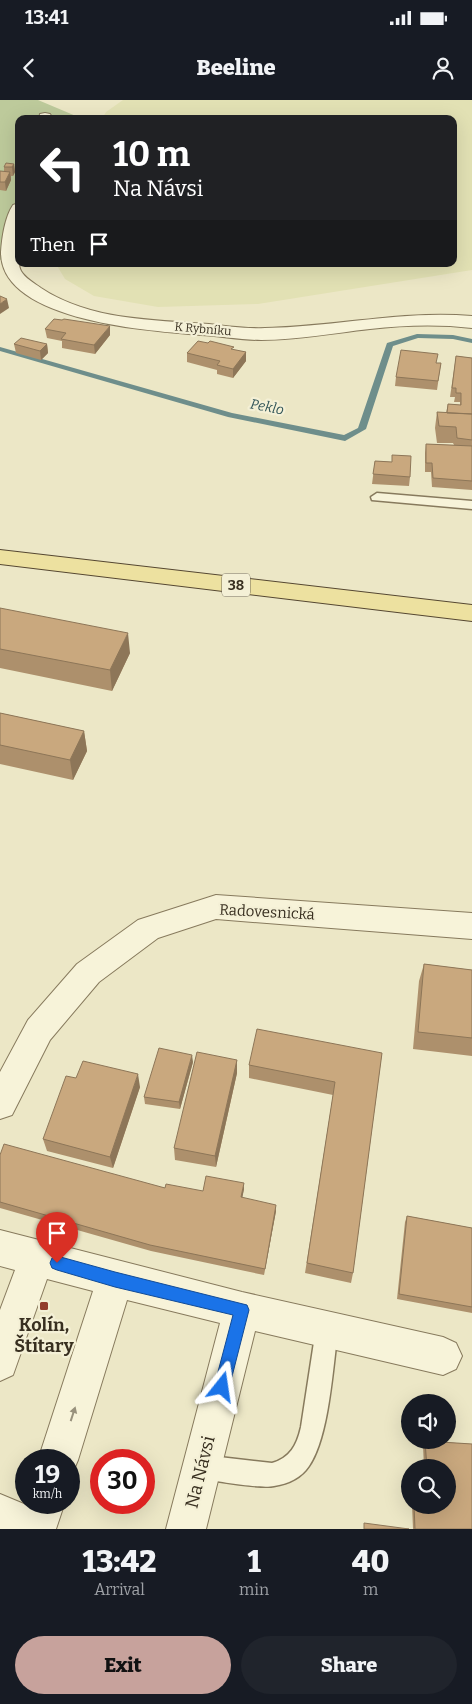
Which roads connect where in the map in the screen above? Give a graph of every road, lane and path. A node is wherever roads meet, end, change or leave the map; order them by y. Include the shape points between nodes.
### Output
1 (15, 220) edge
2 (472, 322) edge
3 (377, 497) dead end
4 (472, 505) edge
5 (0, 557) edge
6 (472, 613) edge
7 (472, 926) edge
8 (0, 1104) edge
9 (0, 1248) edge
10 (37, 1257) junction
11 (115, 1280) junction
12 (242, 1310) junction
13 (327, 1330) junction
14 (443, 1356) dead end
15 (0, 1362) edge
16 (61, 1449) edge
17 (202, 1467) junction
18 (0, 1514) edge
19 (40, 1514) edge
20 (34, 1529) edge
21 (186, 1529) edge

1 - 2 street, K Rybníku via 11,232 10,267 17,278 62,306 100,317 129,323 266,334 414,320
3 - 4 lane
5 - 6 main road, 38
7 - 8 street, Radovesnická via 216,908 148,929 88,973 39,1030
9 - 10 street
10 - 11 street
10 - 15 street
11 - 12 street
16 -> 11 street
12 - 13 street
12 - 17 street, Na Návsi
13 - 14 street
13 - 17 lane via 312,1427 308,1445 300,1458 289,1470 272,1474
17 - 21 street, Na Návsi
18 - 20 street
19 - 20 street

